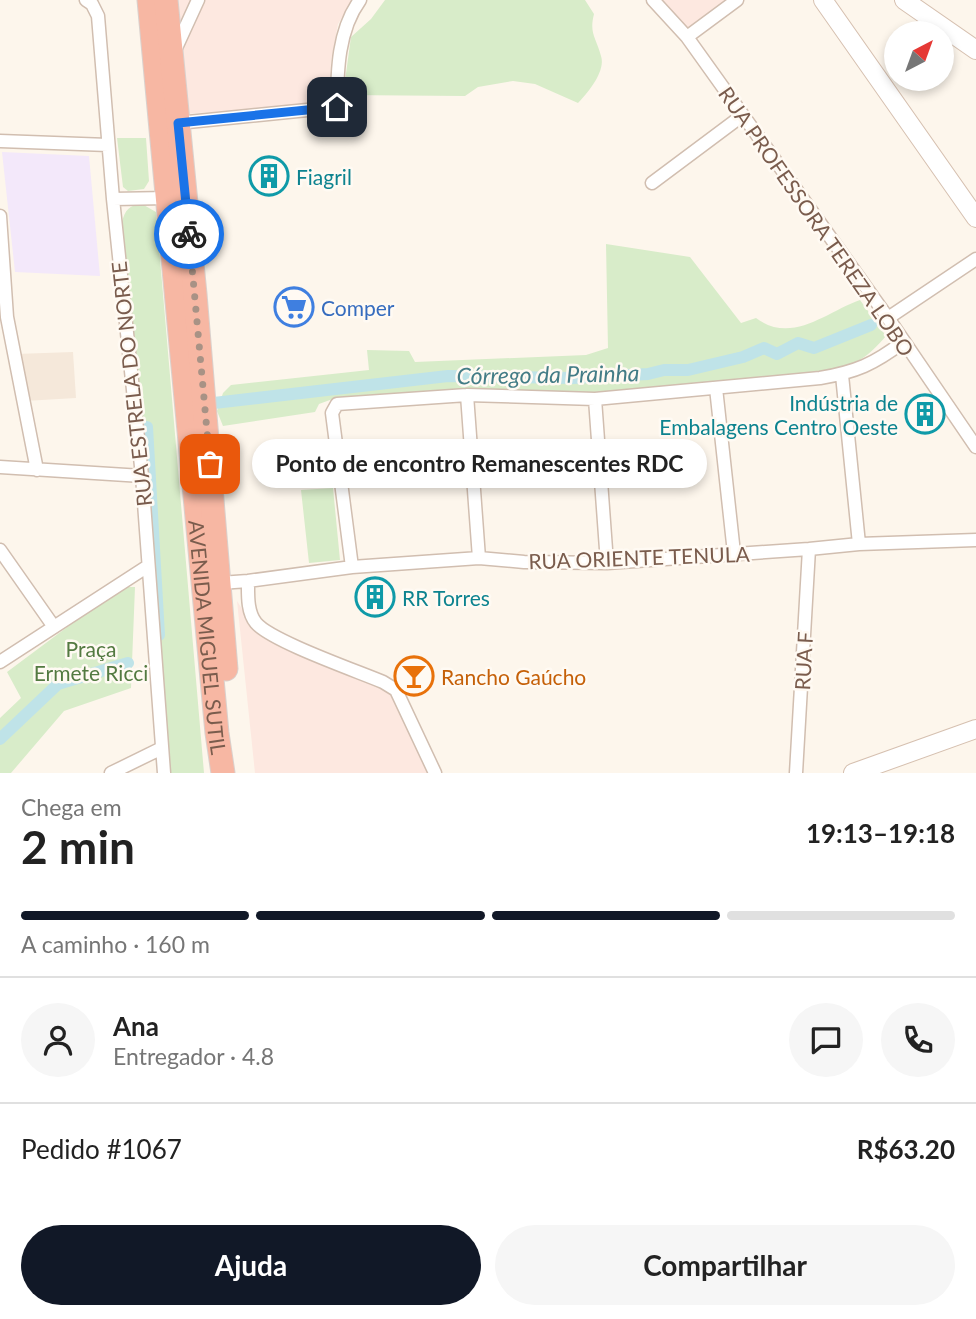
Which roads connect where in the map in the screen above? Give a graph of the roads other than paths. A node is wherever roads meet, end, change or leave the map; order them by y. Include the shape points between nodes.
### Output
1 (86, 0) edge
2 (149, 0) edge
3 (166, 0) edge
4 (174, 0) edge
5 (198, 0) edge
6 (360, 0) edge
7 (653, 0) edge
8 (737, 0) edge
9 (823, 0) edge
10 (904, 0) edge
11 (687, 37) junction
12 (171, 47) junction
13 (976, 50) edge
14 (743, 116) junction
15 (178, 123) junction
16 (0, 141) edge
17 (108, 145) junction
18 (652, 183) dead end
19 (167, 198) junction
20 (113, 199) junction
21 (0, 216) edge
22 (976, 218) edge
23 (976, 259) edge
24 (888, 318) junction
25 (903, 342) junction
26 (842, 375) junction
27 (716, 388) junction
28 (467, 395) junction
29 (596, 399) junction
30 (976, 447) edge
31 (0, 467) edge
32 (37, 470) junction
33 (142, 476) junction
34 (976, 540) edge
35 (859, 544) junction
36 (809, 549) junction
37 (0, 550) edge
38 (734, 553) junction
39 (479, 558) junction
40 (607, 563) junction
41 (148, 566) junction
42 (352, 568) junction
43 (248, 581) junction
44 (219, 583) junction
45 (54, 626) junction
46 (0, 662) edge
47 (976, 729) edge
48 (160, 749) junction
49 (880, 769) edge
50 (111, 773) edge
51 (164, 773) edge
52 (223, 773) edge
53 (236, 773) edge
54 (435, 773) edge
55 (796, 773) edge
56 (853, 773) edge

1 - 17 street, RUA ESTRELA DO NORTE via 98,16
2 - 19 highway, AVENIDA MIGUEL SUTIL
3 - 12 highway, AVENIDA MIGUEL SUTIL
4 - 12 highway
5 - 12 street
6 - 15 street via 342,41 337,107
7 - 11 street, RUA PROFESSORA TEREZA LOBO
8 - 11 street
9 - 22 street
10 - 13 street
11 - 14 street, RUA PROFESSORA TEREZA LOBO
12 - 15 highway, AVENIDA MIGUEL SUTIL
14 - 18 street
14 - 24 street, RUA PROFESSORA TEREZA LOBO
15 - 44 highway, AVENIDA MIGUEL SUTIL
16 - 17 street
17 - 20 street, RUA ESTRELA DO NORTE
19 - 20 street
19 - 52 highway, AVENIDA MIGUEL SUTIL
20 - 33 street, RUA ESTRELA DO NORTE
21 - 32 street via 7,317
23 - 24 street
24 - 25 street, RUA PROFESSORA TEREZA LOBO
25 - 26 street via 871,365
25 - 30 street, RUA PROFESSORA TEREZA LOBO
26 - 27 street
26 - 35 street
27 - 29 street
27 - 38 street
28 - 29 street
28 - 39 street
28 - 42 street via 333,407
29 - 40 street
31 - 32 street
32 - 33 street
33 - 41 street, RUA ESTRELA DO NORTE
34 - 35 street, RUA ORIENTE TENULA
35 - 36 street, RUA ORIENTE TENULA
36 - 38 street, RUA ORIENTE TENULA
36 - 55 street, RUA F
37 - 45 street
38 - 40 street, RUA ORIENTE TENULA
39 - 40 street, RUA ORIENTE TENULA
39 - 42 street, RUA ORIENTE TENULA
41 - 45 street
41 - 48 street, RUA ESTRELA DO NORTE
42 - 43 street, RUA ORIENTE TENULA
43 - 44 street, RUA ORIENTE TENULA
43 - 54 street via 248,603 254,621 263,629 396,691
44 - 53 highway, AVENIDA MIGUEL SUTIL
45 - 46 street
47 - 49 street
48 - 50 street
48 - 51 street, RUA ESTRELA DO NORTE
49 - 56 street

